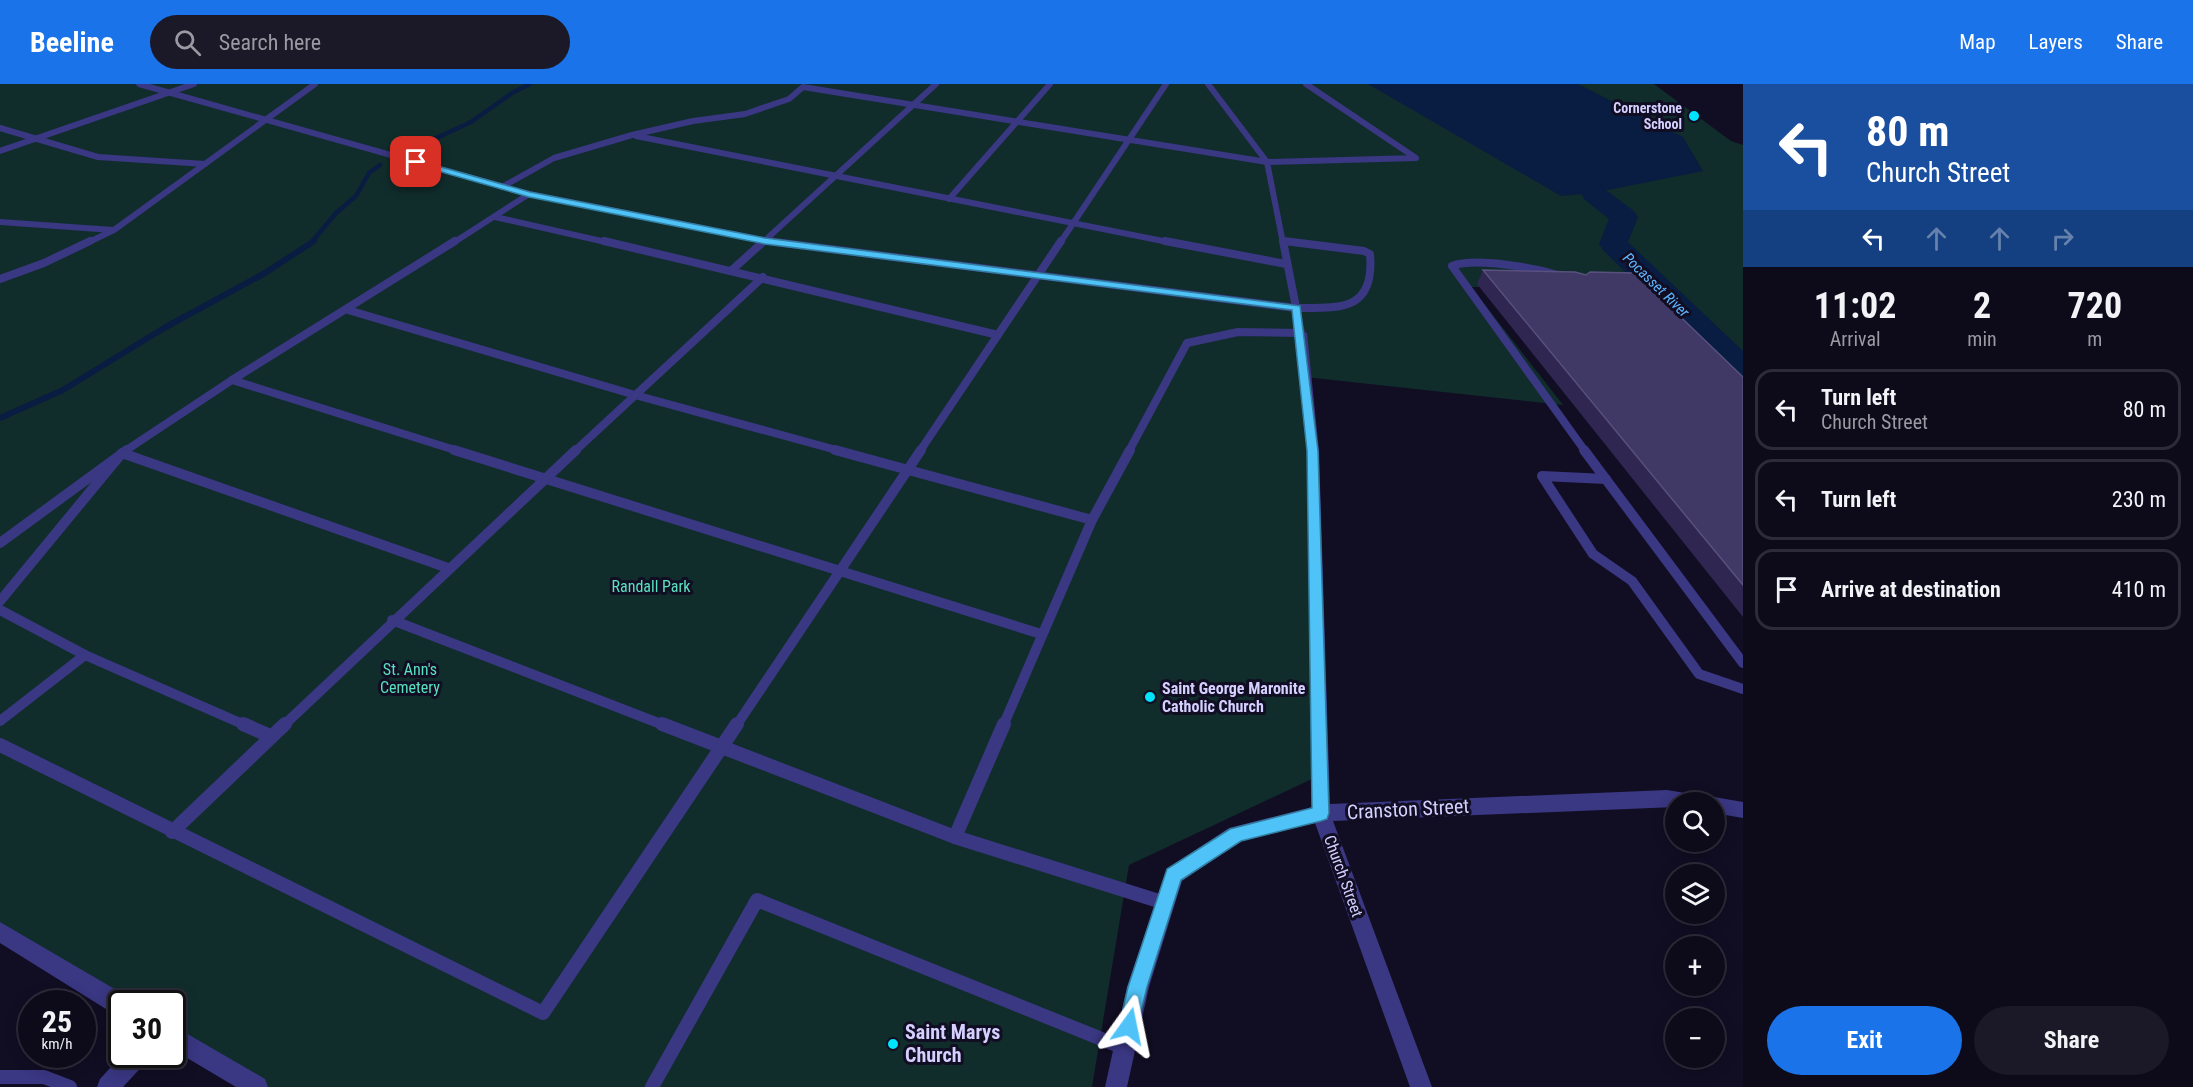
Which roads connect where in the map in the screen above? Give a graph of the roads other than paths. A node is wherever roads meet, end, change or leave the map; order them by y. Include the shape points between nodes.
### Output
1 (139, 84) edge
2 (194, 84) edge
3 (315, 84) edge
4 (936, 84) edge
5 (1050, 84) edge
6 (1166, 84) edge
7 (1208, 84) edge
8 (1306, 84) edge
9 (803, 85) edge
10 (169, 93) junction
11 (912, 105) junction
12 (266, 120) junction
13 (1016, 122) junction
14 (0, 128) edge
15 (632, 135) junction
16 (35, 139) junction
17 (1128, 141) junction
18 (0, 151) edge
19 (1266, 162) junction
20 (205, 164) junction
21 (833, 175) junction
22 (501, 187) junction
23 (529, 194) junction
24 (949, 199) junction
25 (495, 217) junction
26 (0, 222) edge
27 (1073, 224) junction
28 (114, 230) junction
29 (765, 241) junction
30 (1282, 241) junction
31 (1286, 264) junction
32 (732, 270) junction
33 (1038, 274) junction
34 (763, 277) junction
35 (1566, 278) edge
36 (0, 279) edge
37 (1296, 308) junction
38 (348, 310) junction
39 (1301, 333) junction
40 (998, 335) junction
41 (232, 380) junction
42 (635, 395) junction
43 (122, 453) junction
44 (908, 470) junction
45 (545, 478) junction
46 (1606, 479) junction
47 (1092, 520) junction
48 (0, 543) edge
49 (448, 568) junction
50 (840, 571) junction
51 (0, 601) edge
52 (0, 610) edge
53 (392, 620) junction
54 (1041, 634) junction
55 (85, 655) junction
56 (1743, 663) edge
57 (1742, 690) edge
58 (0, 721) edge
59 (270, 736) junction
60 (0, 746) edge
61 (721, 747) junction
62 (1665, 799) edge
63 (1725, 807) edge
64 (1743, 810) edge
65 (1321, 813) junction
66 (172, 832) junction
67 (955, 837) junction
68 (1165, 903) junction
69 (0, 932) edge
70 (108, 998) edge
71 (186, 1044) edge
72 (1124, 1048) junction
73 (125, 1068) edge
74 (0, 1077) edge
75 (70, 1087) edge
76 (108, 1087) edge
77 (257, 1087) edge
78 (652, 1087) edge
79 (1116, 1087) edge
80 (1421, 1087) edge

1 - 10 lane
2 - 10 lane
3 - 12 lane
4 - 11 lane
5 - 13 lane
6 - 17 lane
7 - 19 lane
8 - 19 lane via 1416,158
9 - 11 lane
9 - 15 lane via 789,99 745,114
10 - 12 lane
10 - 16 lane
11 - 13 lane
11 - 21 lane
12 - 20 lane
12 - 22 lane
13 - 17 lane
13 - 24 lane
14 - 16 lane
15 - 21 lane
15 - 22 lane via 554,158
16 - 18 lane
16 - 20 lane via 98,157
17 - 19 lane
17 - 27 lane
19 - 30 lane
20 - 28 lane
21 - 24 lane
21 - 29 lane
22 - 23 lane
23 - 25 lane
23 - 29 lane
24 - 27 lane
25 - 32 lane
25 - 38 lane
26 - 28 lane
27 - 31 lane
27 - 33 lane
28 - 36 lane
29 - 32 lane
29 - 33 lane
30 - 31 lane
30 - 37 lane via 1364,251 1370,254 1373,268 1364,297 1327,308
31 - 37 lane
32 - 34 lane
33 - 37 lane
33 - 40 lane
34 - 40 lane
34 - 42 lane
35 - 46 lane via 1511,267 1460,263 1452,266
37 - 39 lane
38 - 41 lane
38 - 42 lane
39 - 47 lane via 1238,332 1187,343
39 - 65 street, Church Street via 1312,451
40 - 44 lane
41 - 43 lane
41 - 45 lane
42 - 44 lane
42 - 45 lane
43 - 48 lane
43 - 49 lane
43 - 51 lane
44 - 47 lane
44 - 50 lane
45 - 49 lane
45 - 50 lane
46 - 56 lane
46 - 57 lane via 1542,476 1593,554 1632,581 1700,674
47 - 54 lane
49 - 53 lane
50 - 54 lane
50 - 61 lane
52 - 55 lane
53 - 59 lane
53 - 61 lane
54 - 67 lane
55 - 58 lane
55 - 59 lane
59 - 66 lane
60 - 66 lane
61 - 66 lane via 543,1013
61 - 67 lane
62 - 65 street, Cranston Street
63 - 64 street
65 - 68 street, Cranston Street via 1236,834 1174,875
65 - 80 street, Church Street
67 - 68 lane
68 - 72 street, Cranston Street via 1138,987
69 - 70 street
71 - 77 street
72 - 78 lane via 757,900
72 - 79 street, Cranston Street
73 - 76 street
74 - 75 lane via 44,1077

